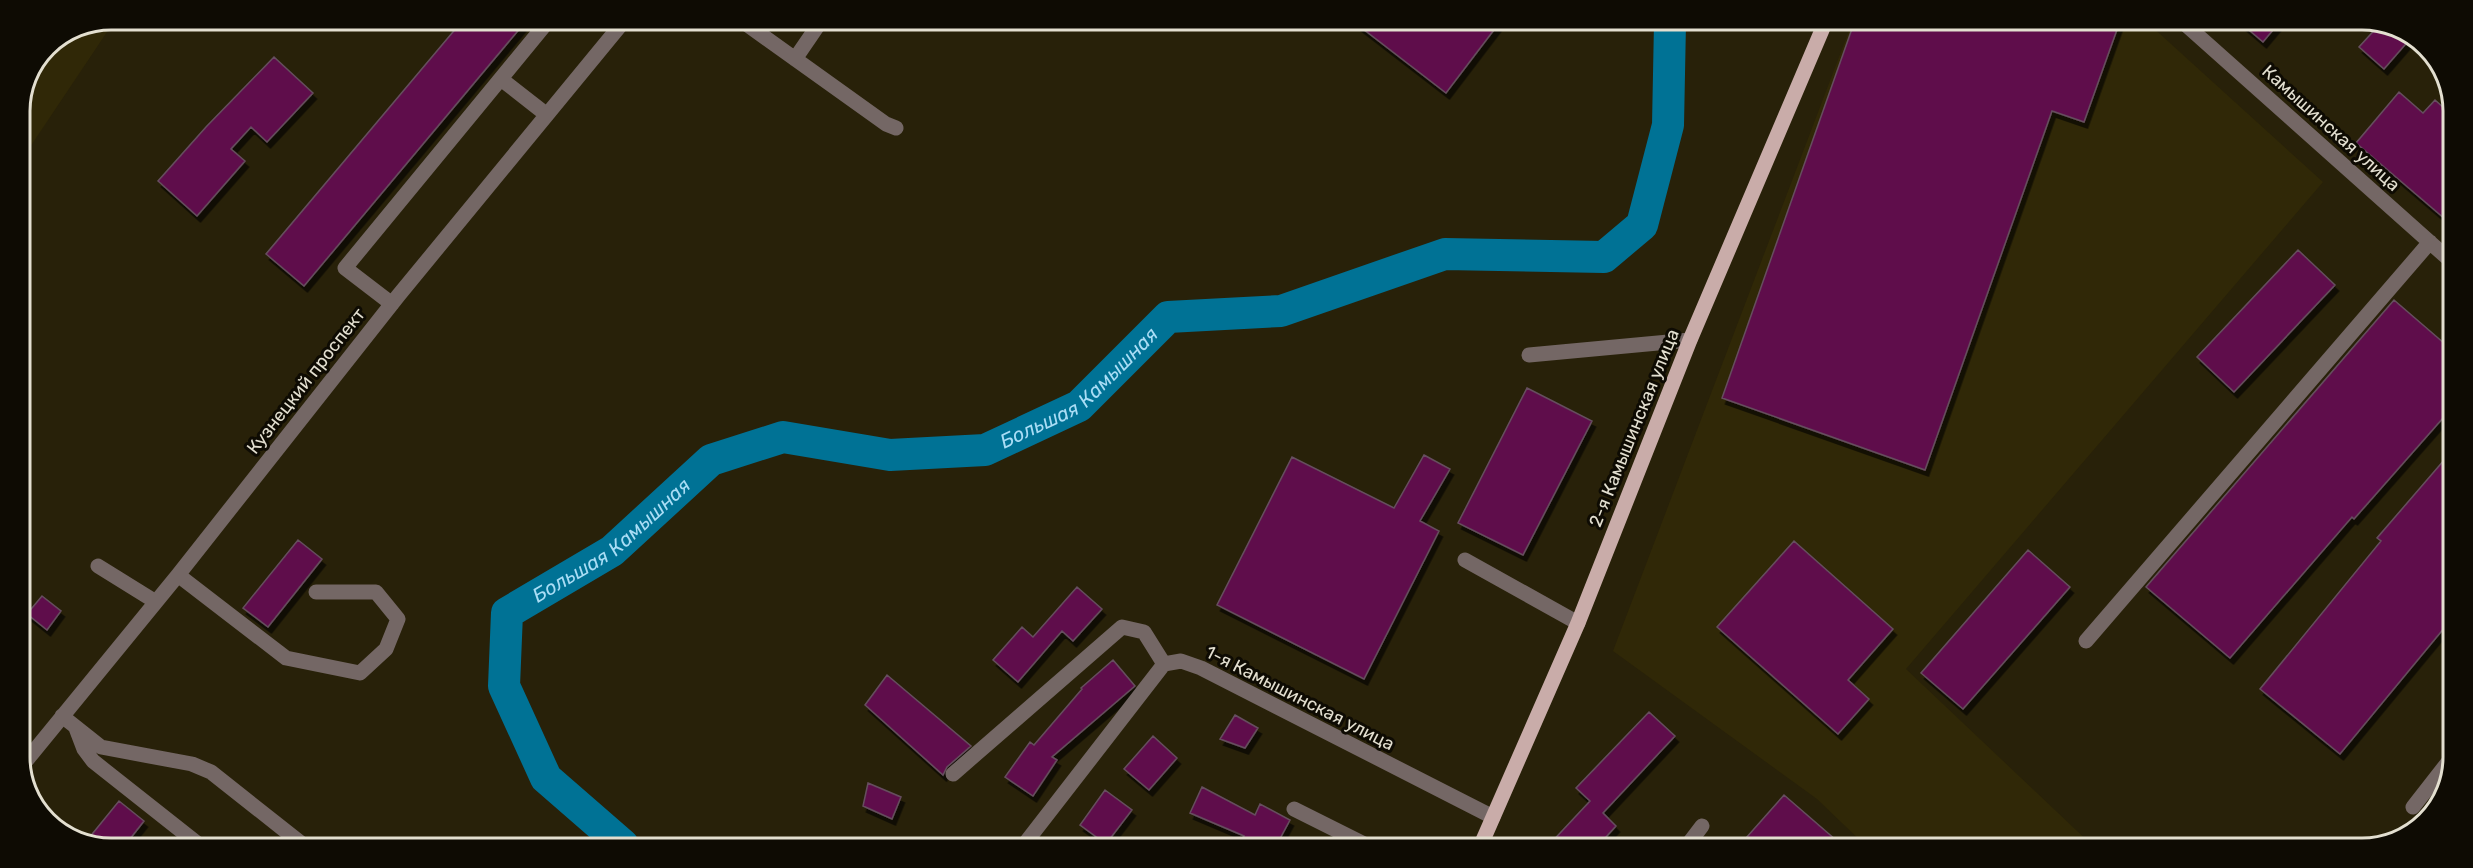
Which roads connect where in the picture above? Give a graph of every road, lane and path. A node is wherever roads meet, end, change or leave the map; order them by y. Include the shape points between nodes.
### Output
1 (541, 30) edge
2 (617, 30) edge
3 (755, 30) edge
4 (815, 30) edge
5 (1822, 30) edge
6 (2192, 30) edge
7 (795, 59) junction
8 (501, 79) junction
9 (547, 115) junction
10 (896, 128) dead end
11 (2430, 242) junction
12 (2443, 254) edge
13 (392, 304) junction
14 (1690, 340) junction
15 (1529, 355) dead end
16 (1465, 560) dead end
17 (98, 566) dead end
18 (178, 574) junction
19 (316, 592) dead end
20 (156, 602) junction
21 (1578, 623) junction
22 (2086, 641) dead end
23 (1164, 664) junction
24 (62, 716) junction
25 (76, 728) junction
26 (30, 752) edge
27 (2441, 771) edge
28 (953, 774) dead end
29 (2413, 807) dead end
30 (1294, 809) dead end
31 (1493, 818) junction
32 (1702, 826) dead end
33 (190, 838) edge
34 (294, 838) edge
35 (1029, 838) edge
36 (1352, 838) edge
37 (1484, 838) edge
38 (1693, 838) edge

1 - 8 street
2 - 9 street, Кузнецкий проспект
3 - 7 street
4 - 7 street
5 - 14 main road, 2-я Камышинская улица
6 - 11 street, Камышинская улица
7 - 10 street
8 - 9 street
8 - 13 street via 345,268
9 - 13 street, Кузнецкий проспект
11 - 12 street, Камышинская улица
11 - 22 street
13 - 18 street, Кузнецкий проспект
14 - 15 street
14 - 21 main road, 2-я Камышинская улица
16 - 21 street
17 - 20 street
18 - 19 street via 286,658 360,673 386,649 398,619 376,592
18 - 20 street, Кузнецкий проспект
20 - 24 street, Кузнецкий проспект
21 - 31 main road, 2-я Камышинская улица
23 - 28 street via 1144,632 1122,627
23 - 31 street, 1-я Камышинская улица via 1181,661 1201,668
23 - 35 street
24 - 25 street
24 - 26 street, Кузнецкий проспект
25 - 33 street via 93,761
25 - 34 street via 110,750 192,764 211,772
27 - 29 street
30 - 36 street
31 - 37 main road, 2-я Камышинская улица
32 - 38 street

